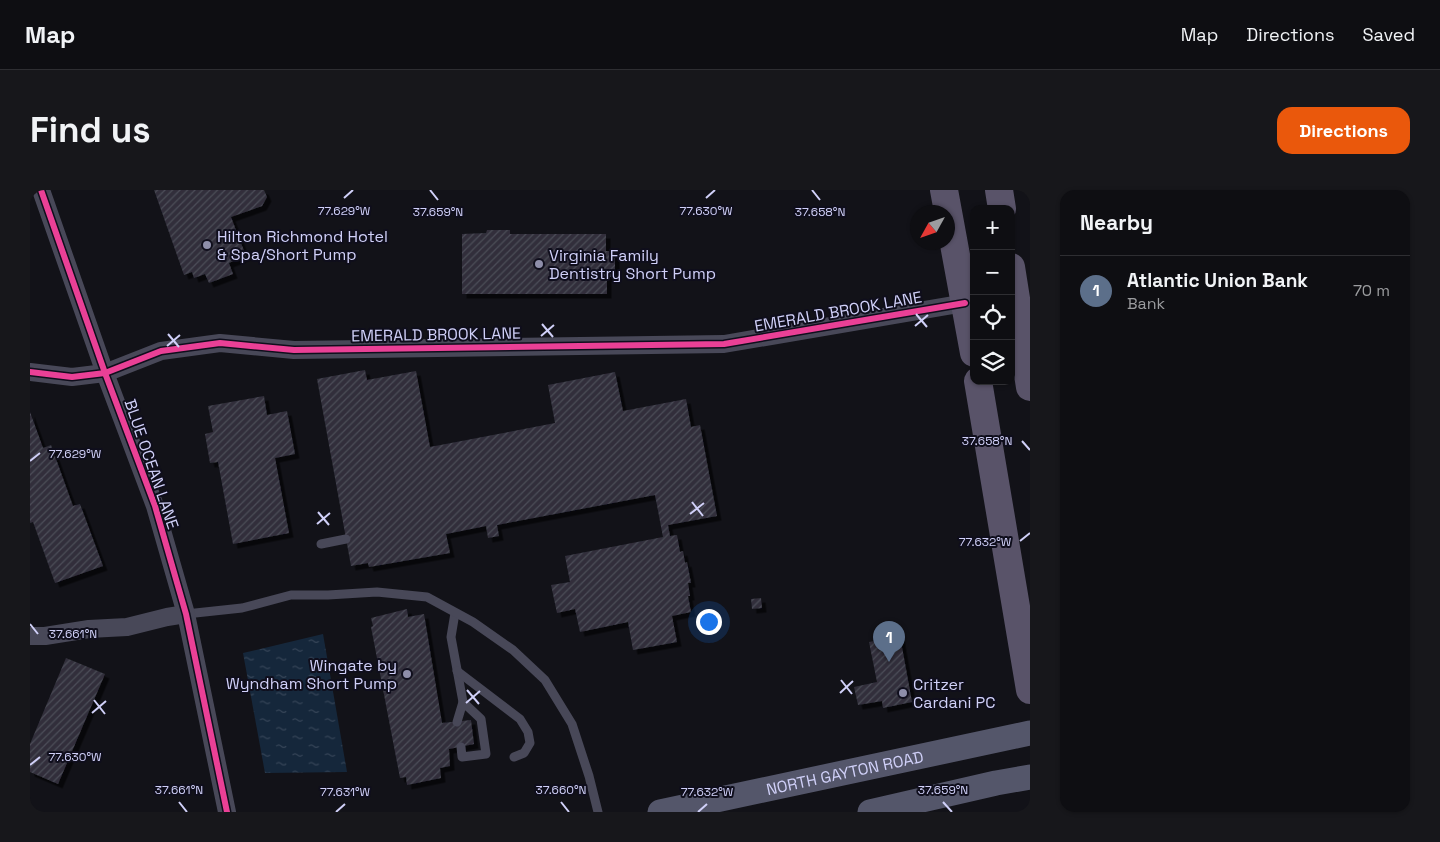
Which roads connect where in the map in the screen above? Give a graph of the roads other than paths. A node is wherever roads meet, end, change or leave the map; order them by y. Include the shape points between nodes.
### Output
1 (41, 190) edge
2 (944, 190) edge
3 (999, 190) edge
4 (1001, 205) edge
5 (1015, 292) edge
6 (965, 303) junction
7 (972, 340) edge
8 (30, 372) edge
9 (105, 373) junction
10 (979, 385) edge
11 (1030, 387) edge
12 (346, 539) dead end
13 (321, 544) dead end
14 (455, 613) junction
15 (186, 614) junction
16 (30, 636) edge
17 (457, 671) junction
18 (1030, 690) edge
19 (463, 702) junction
20 (457, 722) dead end
21 (1030, 733) edge
22 (461, 746) dead end
23 (514, 757) dead end
24 (1030, 777) edge
25 (227, 812) edge
26 (598, 812) edge
27 (660, 812) edge
28 (870, 812) edge

1 - 9 street, BLUE OCEAN LANE
2 - 6 main road
3 - 4 main road
5 - 11 main road
6 - 7 main road
6 - 9 street, EMERALD BROOK LANE via 724,344 294,350 220,343 161,351
8 - 9 street, EMERALD BROOK LANE via 72,378
9 - 15 street, BLUE OCEAN LANE via 155,506
10 - 18 main road
12 - 13 lane
14 - 15 lane via 427,597 377,592 291,595 242,608
14 - 17 lane via 451,637
14 - 26 lane via 513,650 545,680 572,724
15 - 16 street via 127,628
15 - 25 street, BLUE OCEAN LANE
17 - 19 lane
17 - 23 lane via 520,718 530,743 524,753
19 - 20 lane
19 - 22 lane via 481,719 486,754 462,756
21 - 27 main road, NORTH GAYTON ROAD
24 - 28 main road

